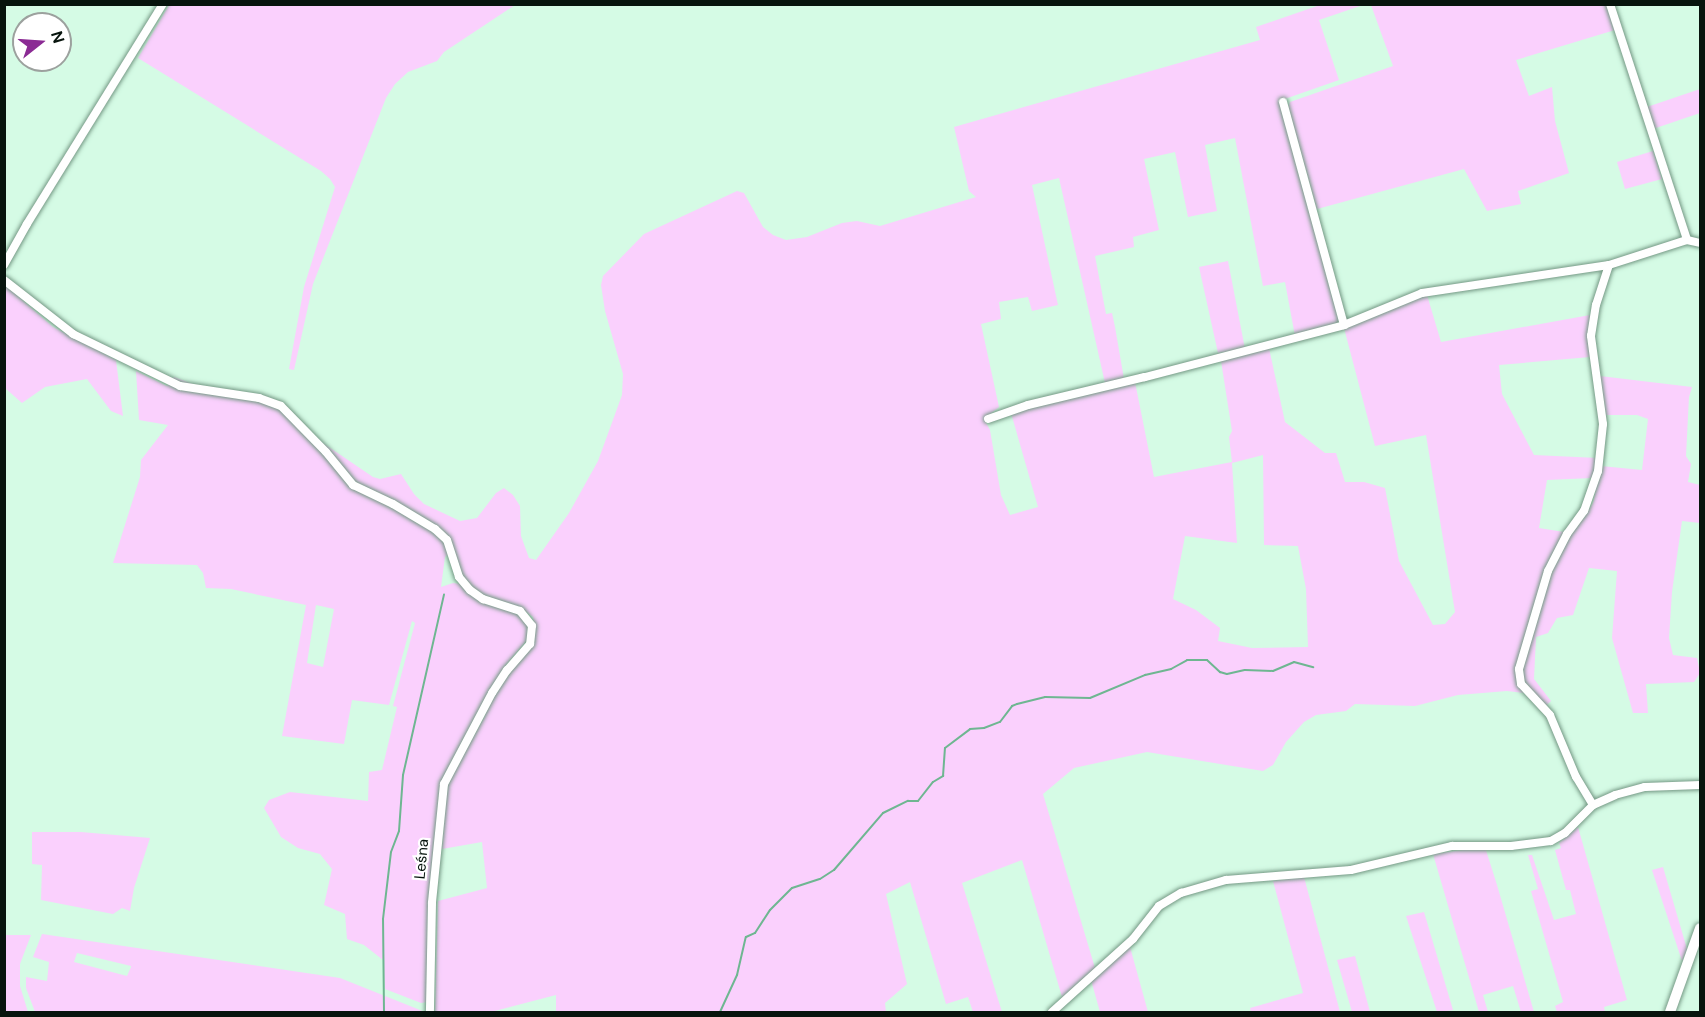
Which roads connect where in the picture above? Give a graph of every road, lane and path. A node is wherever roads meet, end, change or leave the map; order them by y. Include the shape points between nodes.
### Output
1 (163, 4) edge
2 (1610, 4) edge
3 (1283, 102) dead end
4 (1687, 240) junction
5 (1701, 243) edge
6 (4, 265) edge
7 (1609, 265) junction
8 (4, 280) edge
9 (1344, 325) junction
10 (988, 419) dead end
11 (1701, 785) edge
12 (1593, 805) junction
13 (1701, 928) edge
14 (430, 1012) edge
15 (1052, 1012) edge
16 (1670, 1012) edge

1 - 6 street
2 - 4 street
3 - 9 street
4 - 5 street
4 - 7 street
7 - 9 street via 1422,292
7 - 12 street via 1596,304 1591,336 1603,424 1598,471 1584,511 1548,571 1519,669 1521,684 1551,715 1576,777
8 - 14 street, Leśna via 73,334 180,386 259,398 280,406 353,485 393,504 447,540 459,577 470,590 483,599 520,611 532,626 530,644 507,670 443,792 431,931
9 - 10 street via 1028,405
11 - 12 street via 1645,787
12 - 15 street via 1565,833 1551,841 1452,846 1351,870 1226,880 1181,893 1159,906 1133,939
13 - 16 street

